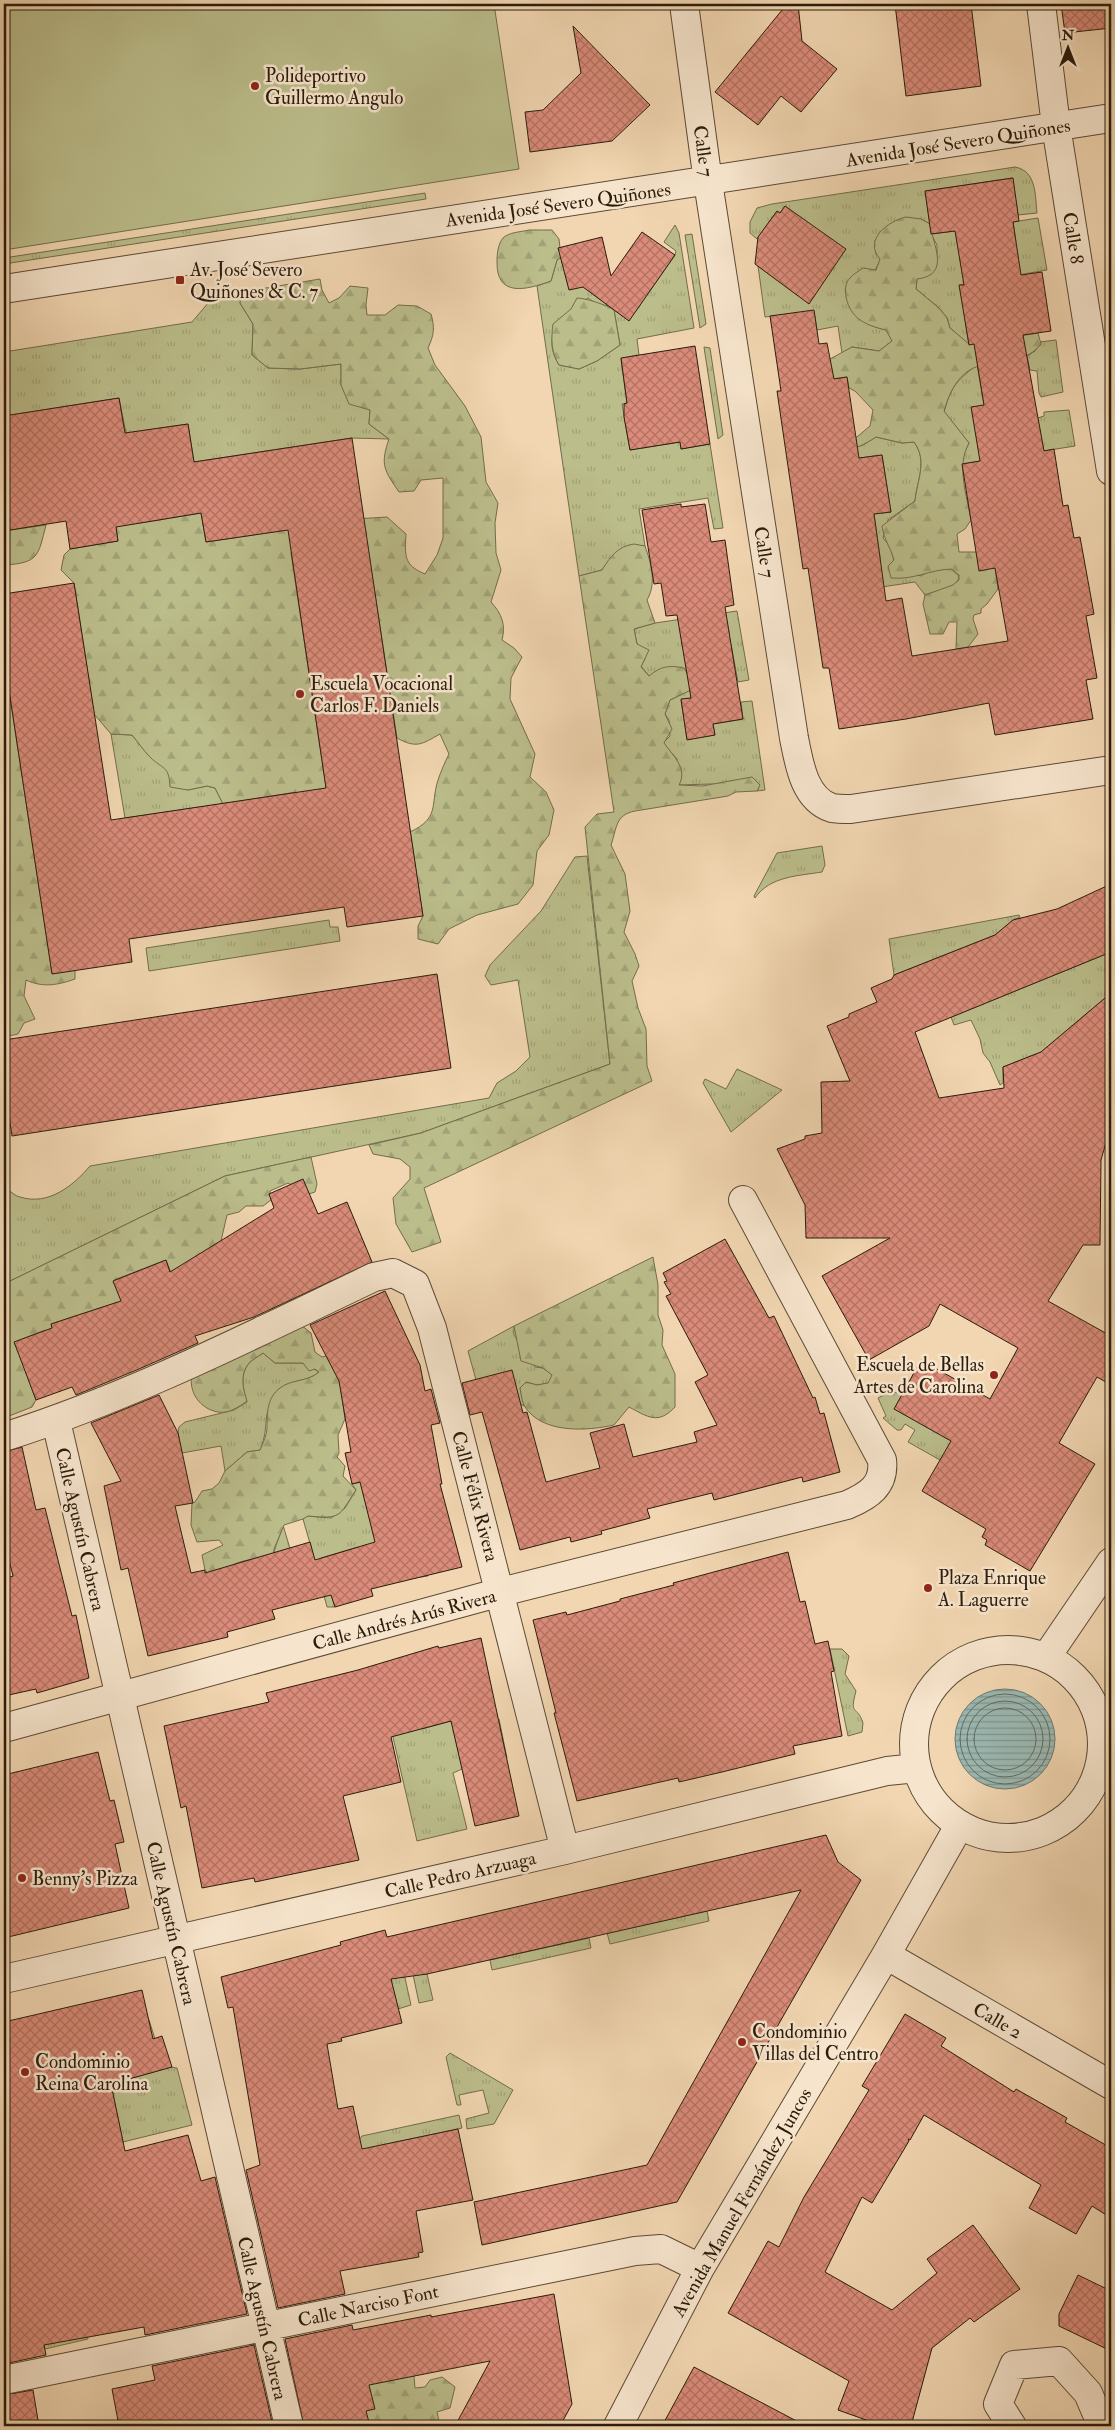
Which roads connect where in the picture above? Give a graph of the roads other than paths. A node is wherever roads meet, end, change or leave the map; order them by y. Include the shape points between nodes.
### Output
1 (684, 4) edge
2 (1041, 4) edge
3 (1111, 118) edge
4 (1056, 126) junction
5 (708, 182) junction
6 (4, 289) edge
7 (1111, 471) edge
8 (1111, 770) edge
9 (743, 1200) dead end
10 (56, 1420) junction
11 (4, 1437) edge
12 (1111, 1562) edge
13 (501, 1592) junction
14 (1047, 1656) junction
15 (120, 1696) junction
16 (4, 1728) edge
17 (916, 1768) junction
18 (959, 1826) junction
19 (565, 1850) junction
20 (177, 1938) junction
21 (886, 1955) junction
22 (4, 1979) edge
23 (1111, 2084) edge
24 (700, 2268) junction
25 (265, 2326) junction
26 (4, 2380) edge
27 (289, 2426) edge
28 (618, 2426) edge
29 (1012, 2426) edge
30 (1102, 2426) edge

1 - 5 street, Calle 7
2 - 4 street, Calle 8
3 - 4 street, Avenida José Severo Quiñones
4 - 5 street, Avenida José Severo Quiñones
4 - 7 street, Calle 8
5 - 6 street, Avenida José Severo Quiñones
5 - 8 street, Calle 7 via 794,738 809,790 832,808 851,809
9 - 13 street, Calle Andrés Arús Rivera via 882,1460 882,1476 877,1488 847,1505
10 - 11 street
10 - 13 street, Calle Félix Rivera via 170,1374 374,1277 393,1273 415,1284 432,1328
10 - 15 street, Calle Agustín Cabrera
12 - 14 street
13 - 15 street, Calle Andrés Arús Rivera
13 - 19 street, Calle Félix Rivera
14 - 17 street via 1020,1649 983,1652 950,1668 925,1696 913,1730
14 - 18 street via 1084,1686 1100,1719 1103,1756 1090,1792 1066,1819 1032,1836 995,1838
15 - 16 street, Calle Andrés Arús Rivera
15 - 20 street, Calle Agustín Cabrera
17 - 18 street via 931,1801
17 - 19 street, Calle Pedro Arzuaga via 887,1771
18 - 21 street, Avenida Manuel Fernández Juncos
19 - 20 street, Calle Pedro Arzuaga
20 - 22 street, Calle Pedro Arzuaga
20 - 25 street, Calle Agustín Cabrera
21 - 23 street, Calle 2
21 - 24 street, Avenida Manuel Fernández Juncos
24 - 25 street, Calle Narciso Font via 661,2249 635,2251
24 - 28 street, Avenida Manuel Fernández Juncos
25 - 26 street, Calle Narciso Font
25 - 27 street, Calle Agustín Cabrera
29 - 30 street via 998,2404 1014,2365 1059,2361 1088,2393

